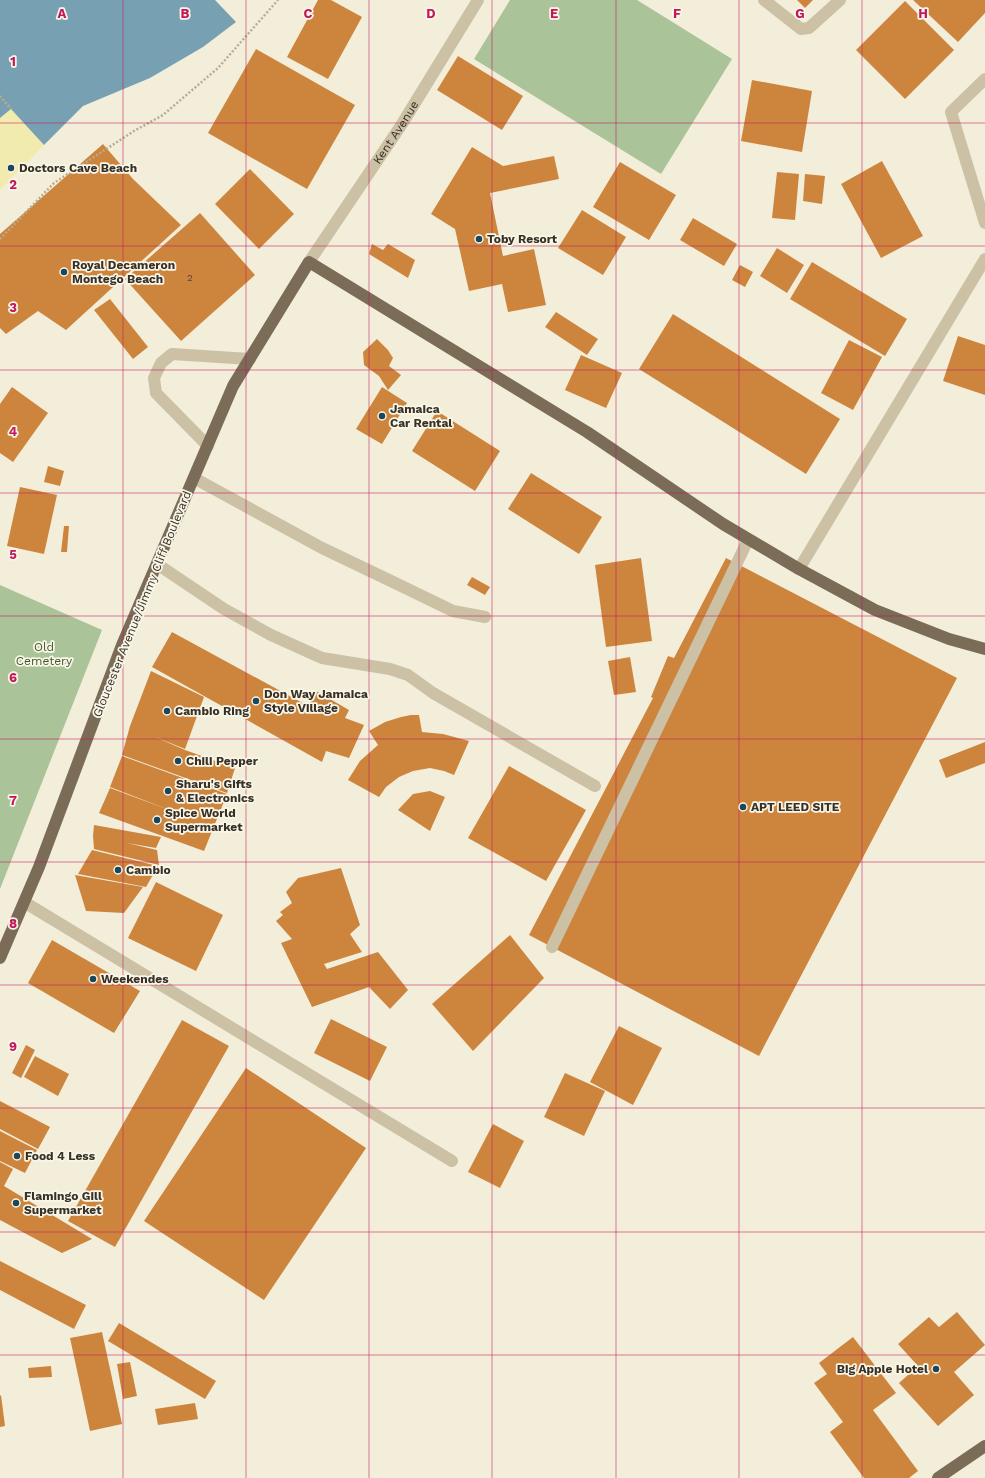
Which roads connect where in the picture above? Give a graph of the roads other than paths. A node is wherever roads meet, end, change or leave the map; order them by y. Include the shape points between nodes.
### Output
1 (478, 0) edge
2 (764, 0) edge
3 (840, 0) edge
4 (985, 79) edge
5 (985, 223) edge
6 (985, 259) edge
7 (309, 262) junction
8 (250, 359) junction
9 (208, 446) junction
10 (194, 478) junction
11 (748, 540) junction
12 (157, 564) junction
13 (799, 569) junction
14 (486, 617) dead end
15 (985, 649) edge
16 (595, 786) dead end
17 (24, 902) junction
18 (552, 947) dead end
19 (1, 952) edge
20 (452, 1161) dead end
21 (985, 1446) edge
22 (938, 1478) edge

1 - 7 street, Kent Avenue via 402,124
2 - 3 street via 801,29 809,28
4 - 5 street via 951,112
6 - 13 street
7 - 8 main road, Gloucester Avenue/Jimmy Cliff Boulevard
7 - 11 main road via 587,432
8 - 9 main road, Gloucester Avenue/Jimmy Cliff Boulevard via 233,386
8 - 9 street via 172,354 161,363 154,378 156,393
9 - 10 main road, Gloucester Avenue/Jimmy Cliff Boulevard
10 - 12 main road, Gloucester Avenue/Jimmy Cliff Boulevard
10 - 14 street via 322,548 398,585 453,611
11 - 13 main road
11 - 18 street
12 - 16 street via 224,609 271,635 322,658 390,669 408,675 434,693
12 - 17 main road, Gloucester Avenue/Jimmy Cliff Boulevard via 122,645
13 - 15 main road via 874,610 949,639
17 - 19 main road, Gloucester Avenue/Jimmy Cliff Boulevard
17 - 20 street
21 - 22 main road

